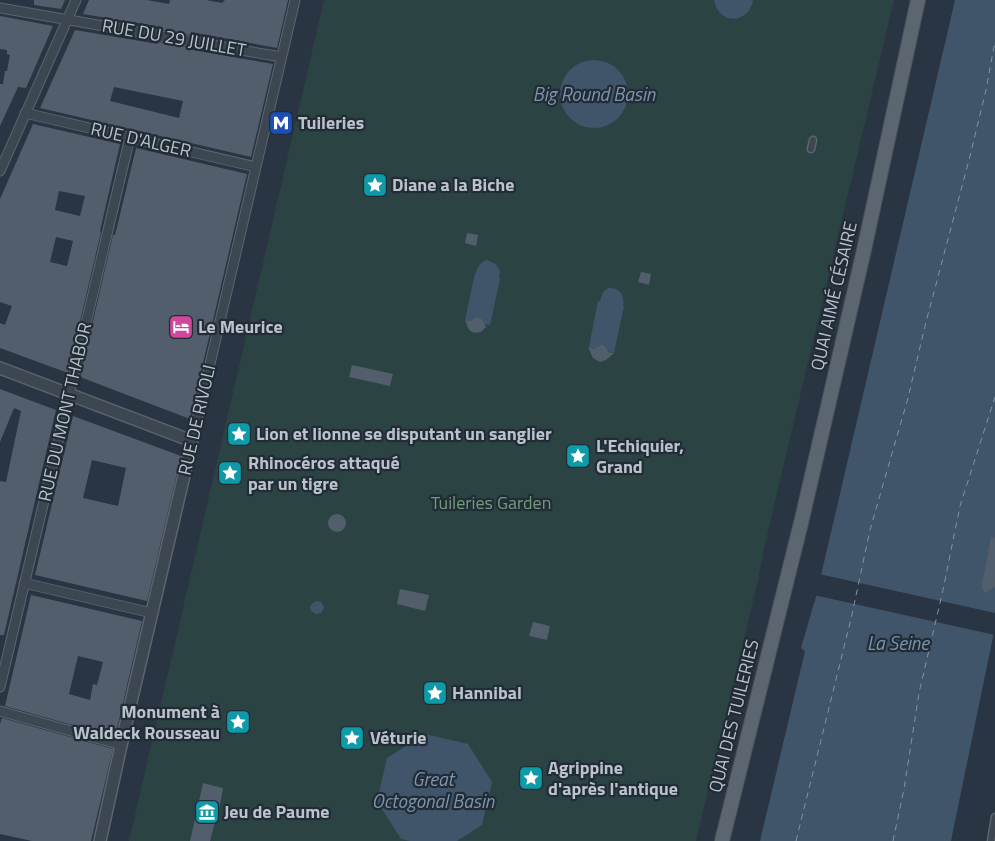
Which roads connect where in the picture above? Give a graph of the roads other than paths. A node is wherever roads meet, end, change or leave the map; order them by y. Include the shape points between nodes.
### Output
1 (76, 0) edge
2 (295, 0) edge
3 (918, 0) edge
4 (0, 8) edge
5 (67, 19) junction
6 (282, 57) junction
7 (25, 113) junction
8 (130, 137) junction
9 (256, 167) junction
10 (0, 171) edge
11 (0, 368) edge
12 (69, 394) junction
13 (192, 441) junction
14 (24, 583) junction
15 (782, 599) joint
16 (152, 613) junction
17 (0, 687) edge
18 (0, 711) edge
19 (121, 745) junction
20 (995, 817) edge
21 (100, 841) edge
22 (722, 841) edge
23 (991, 841) edge

1 - 5 street
2 - 6 street, RUE DE RIVOLI
3 - 15 main road, QUAI AIMÉ CÉSAIRE via 869,229
4 - 5 street, RUE DU 29 JUILLET
5 - 6 street, RUE DU 29 JUILLET
5 - 7 street
6 - 9 street, RUE DE RIVOLI
7 - 8 street, RUE D'ALGER
7 - 10 street
8 - 9 street, RUE D'ALGER
8 - 12 street, RUE DU MONT THABOR
9 - 13 street, RUE DE RIVOLI
11 - 12 street
12 - 13 street
12 - 14 street, RUE DU MONT THABOR
13 - 16 street, RUE DE RIVOLI
14 - 16 street
14 - 17 street, RUE DU MONT THABOR
15 - 22 main road, QUAI DES TUILERIES
16 - 19 street, RUE DE RIVOLI
18 - 19 street
19 - 21 street, RUE DE RIVOLI
20 - 23 street

